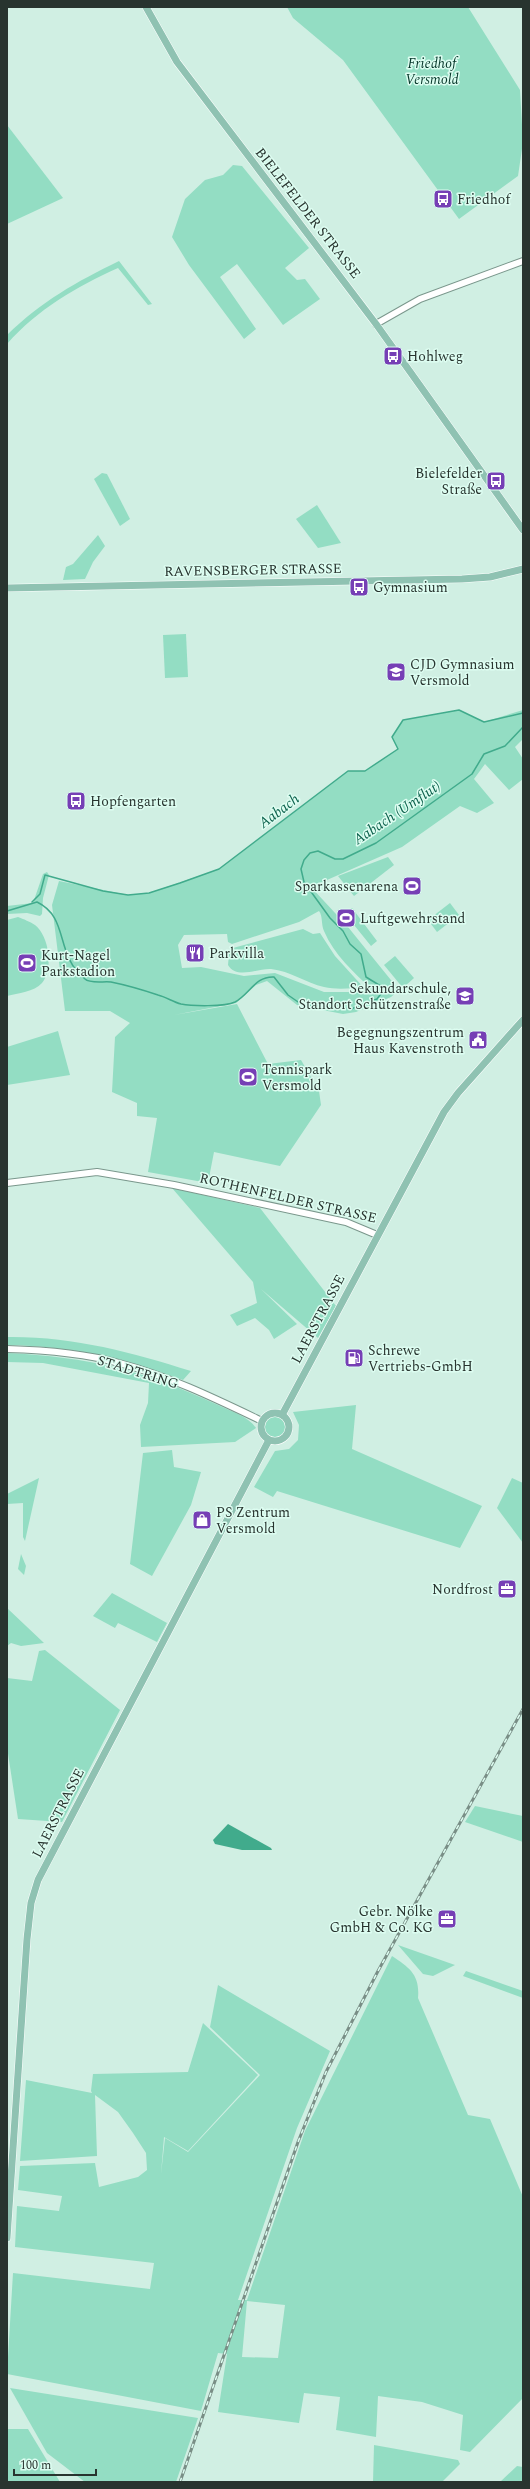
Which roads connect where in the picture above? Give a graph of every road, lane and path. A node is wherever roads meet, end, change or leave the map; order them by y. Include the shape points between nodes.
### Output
1 (146, 7) edge
2 (523, 261) edge
3 (376, 324) junction
4 (523, 530) edge
5 (523, 569) edge
6 (7, 588) edge
7 (523, 1020) edge
8 (7, 1183) edge
9 (377, 1235) junction
10 (7, 1349) edge
11 (282, 1415) junction
12 (262, 1422) junction
13 (269, 1440) junction
14 (7, 2238) edge

1 - 3 main road, BIELEFELDER STRASSE via 177,62
2 - 3 street via 420,299
3 - 4 main road, BIELEFELDER STRASSE
5 - 6 main road, RAVENSBERGER STRASSE via 490,577 462,579
7 - 9 main road, ROTHENFELDER STRASSE via 450,1103
8 - 9 street, ROTHENFELDER STRASSE via 97,1172 174,1185 346,1222
9 - 11 main road, LAERSTRASSE
10 - 12 street, STADTRING via 52,1352 117,1362 170,1380
11 - 12 main road via 271,1414
11 - 13 main road via 287,1421 288,1432 278,1441
12 - 13 main road via 261,1430
13 - 14 main road, LAERSTRASSE via 77,1803 34,1890 27,1939

